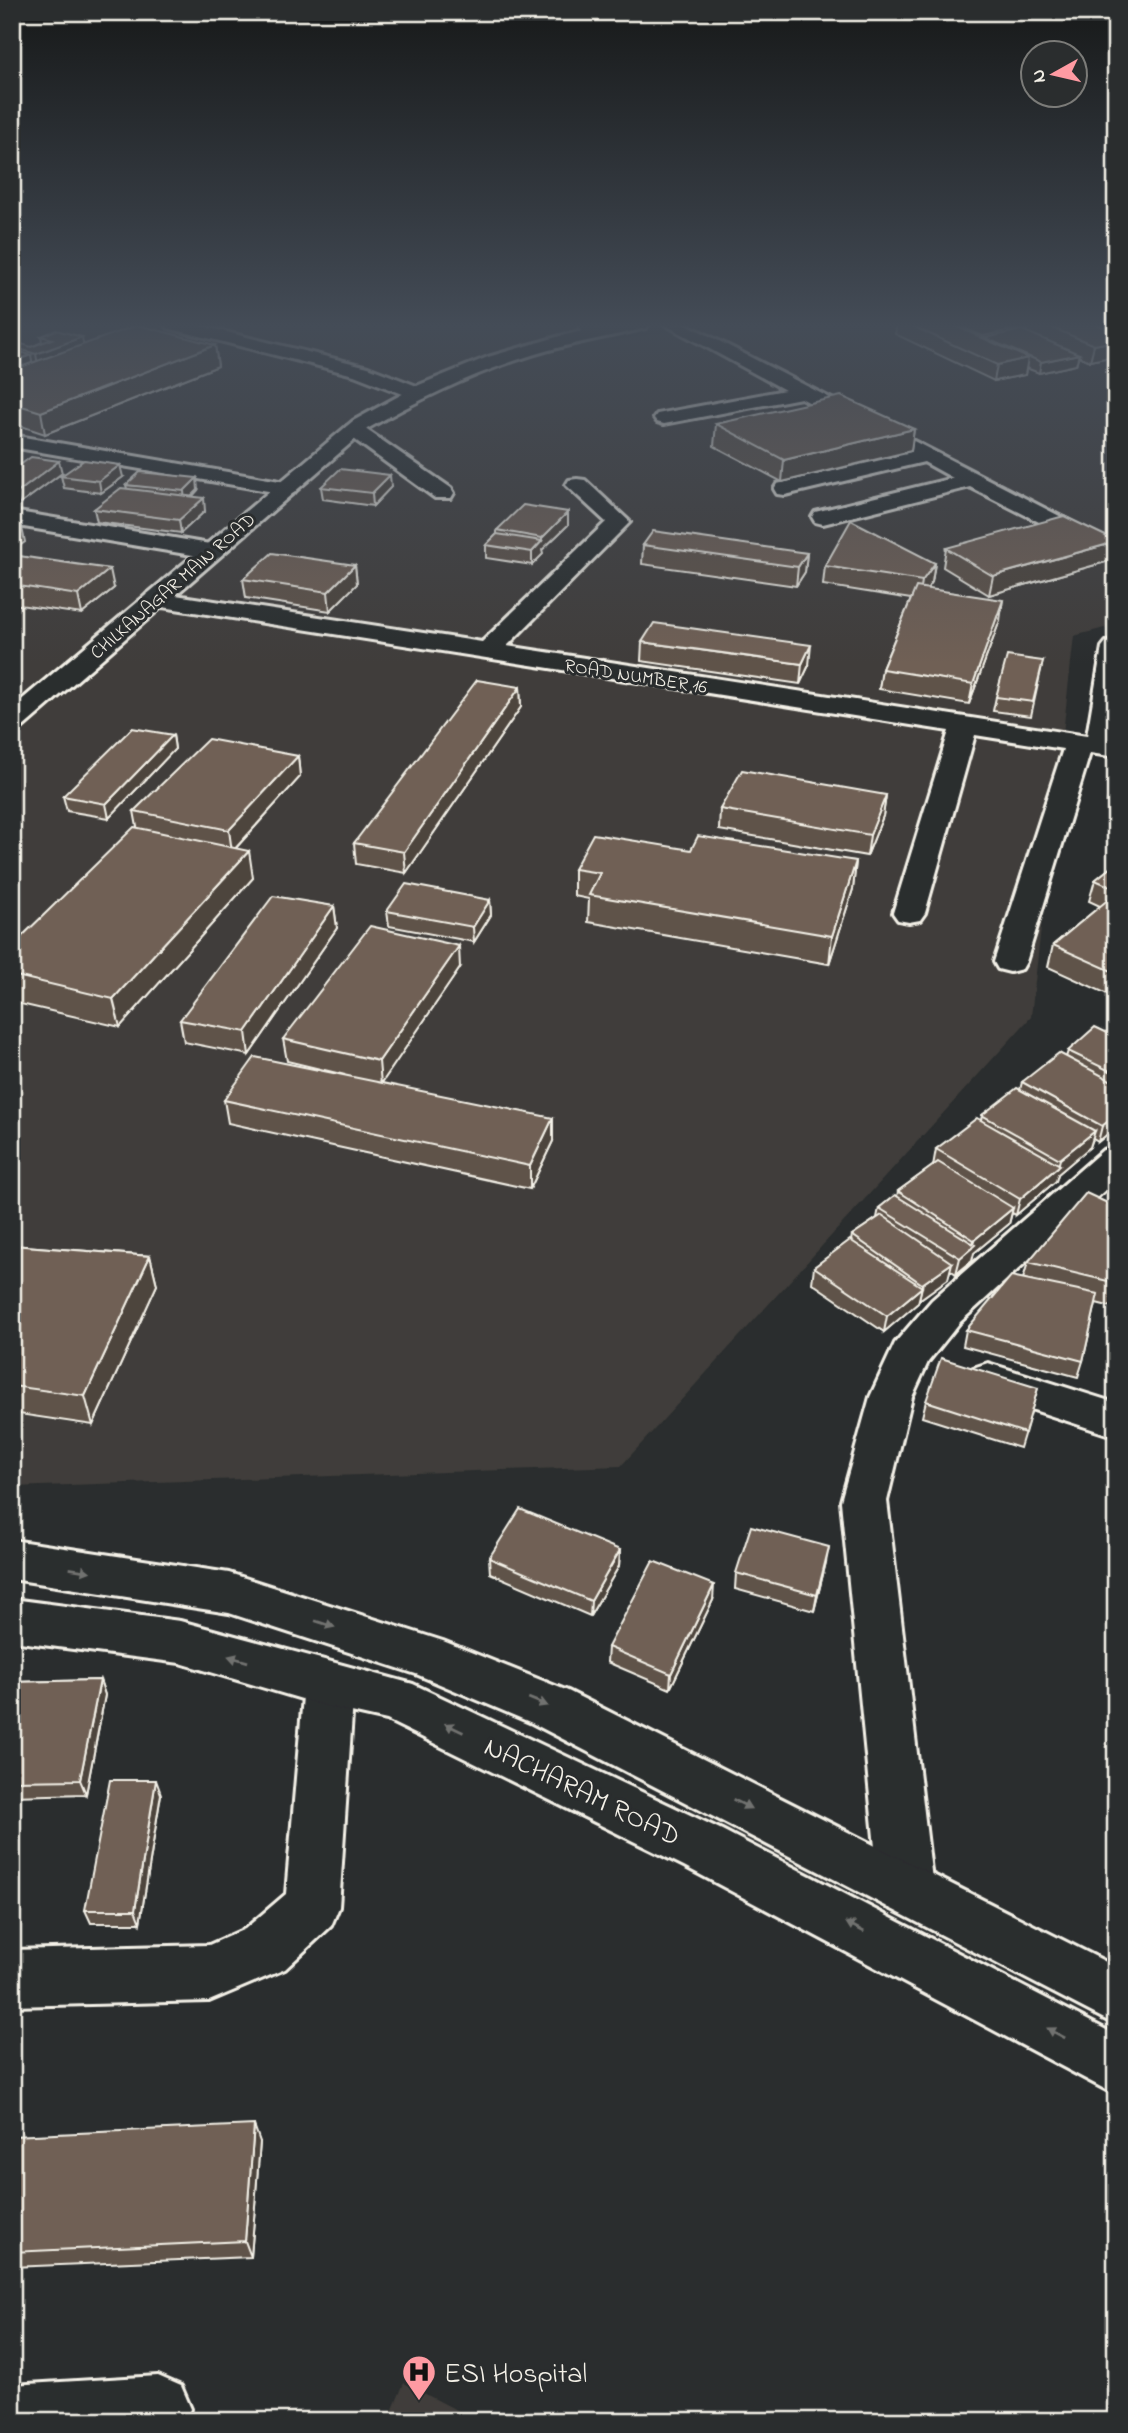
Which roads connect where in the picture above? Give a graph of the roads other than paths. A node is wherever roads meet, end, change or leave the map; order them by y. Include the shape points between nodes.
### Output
1 (345, 438) edge
2 (365, 438) edge
3 (890, 438) edge
4 (12, 441) edge
5 (925, 456) junction
6 (971, 480) junction
7 (577, 485) dead end
8 (286, 488) junction
9 (785, 489) edge
10 (443, 493) dead end
11 (824, 517) dead end
12 (12, 518) edge
13 (211, 551) junction
14 (1116, 554) edge
15 (156, 599) junction
16 (1115, 648) edge
17 (487, 652) junction
18 (12, 722) edge
19 (964, 725) junction
20 (1098, 746) edge
21 (909, 913) dead end
22 (1010, 962) dead end
23 (1116, 1159) edge
24 (910, 1354) junction
25 (1116, 1420) edge
26 (12, 1559) edge
27 (12, 1620) edge
28 (329, 1685) junction
29 (906, 1888) junction
30 (12, 1978) edge
31 (1116, 1997) edge
32 (1116, 2066) edge
33 (158, 2409) dead end
34 (12, 2418) edge

1 - 8 street, CHILKANAGAR MAIN ROAD
2 - 10 street
3 - 5 street
4 - 8 street
5 - 6 street
5 - 9 street
6 - 11 street
6 - 14 street
7 - 17 street via 619,522
8 - 13 street, CHILKANAGAR MAIN ROAD
12 - 13 street
13 - 15 street, CHILKANAGAR MAIN ROAD
15 - 17 street, ROAD NUMBER 16
15 - 18 street, CHILKANAGAR MAIN ROAD
16 - 20 street
17 - 19 street, ROAD NUMBER 16
19 - 20 street, ROAD NUMBER 16
19 - 21 street
20 - 22 street
23 - 24 street via 946,1311
24 - 25 street
24 - 29 street via 891,1397 864,1501
26 -> 29 street via 229,1593 426,1656 550,1707
28 -> 27 street, NACHARAM ROAD via 180,1642
28 - 30 street via 312,1907 265,1949 209,1973
32 -> 28 street, NACHARAM ROAD via 678,1836 395,1700
29 - 31 street
33 - 34 street

